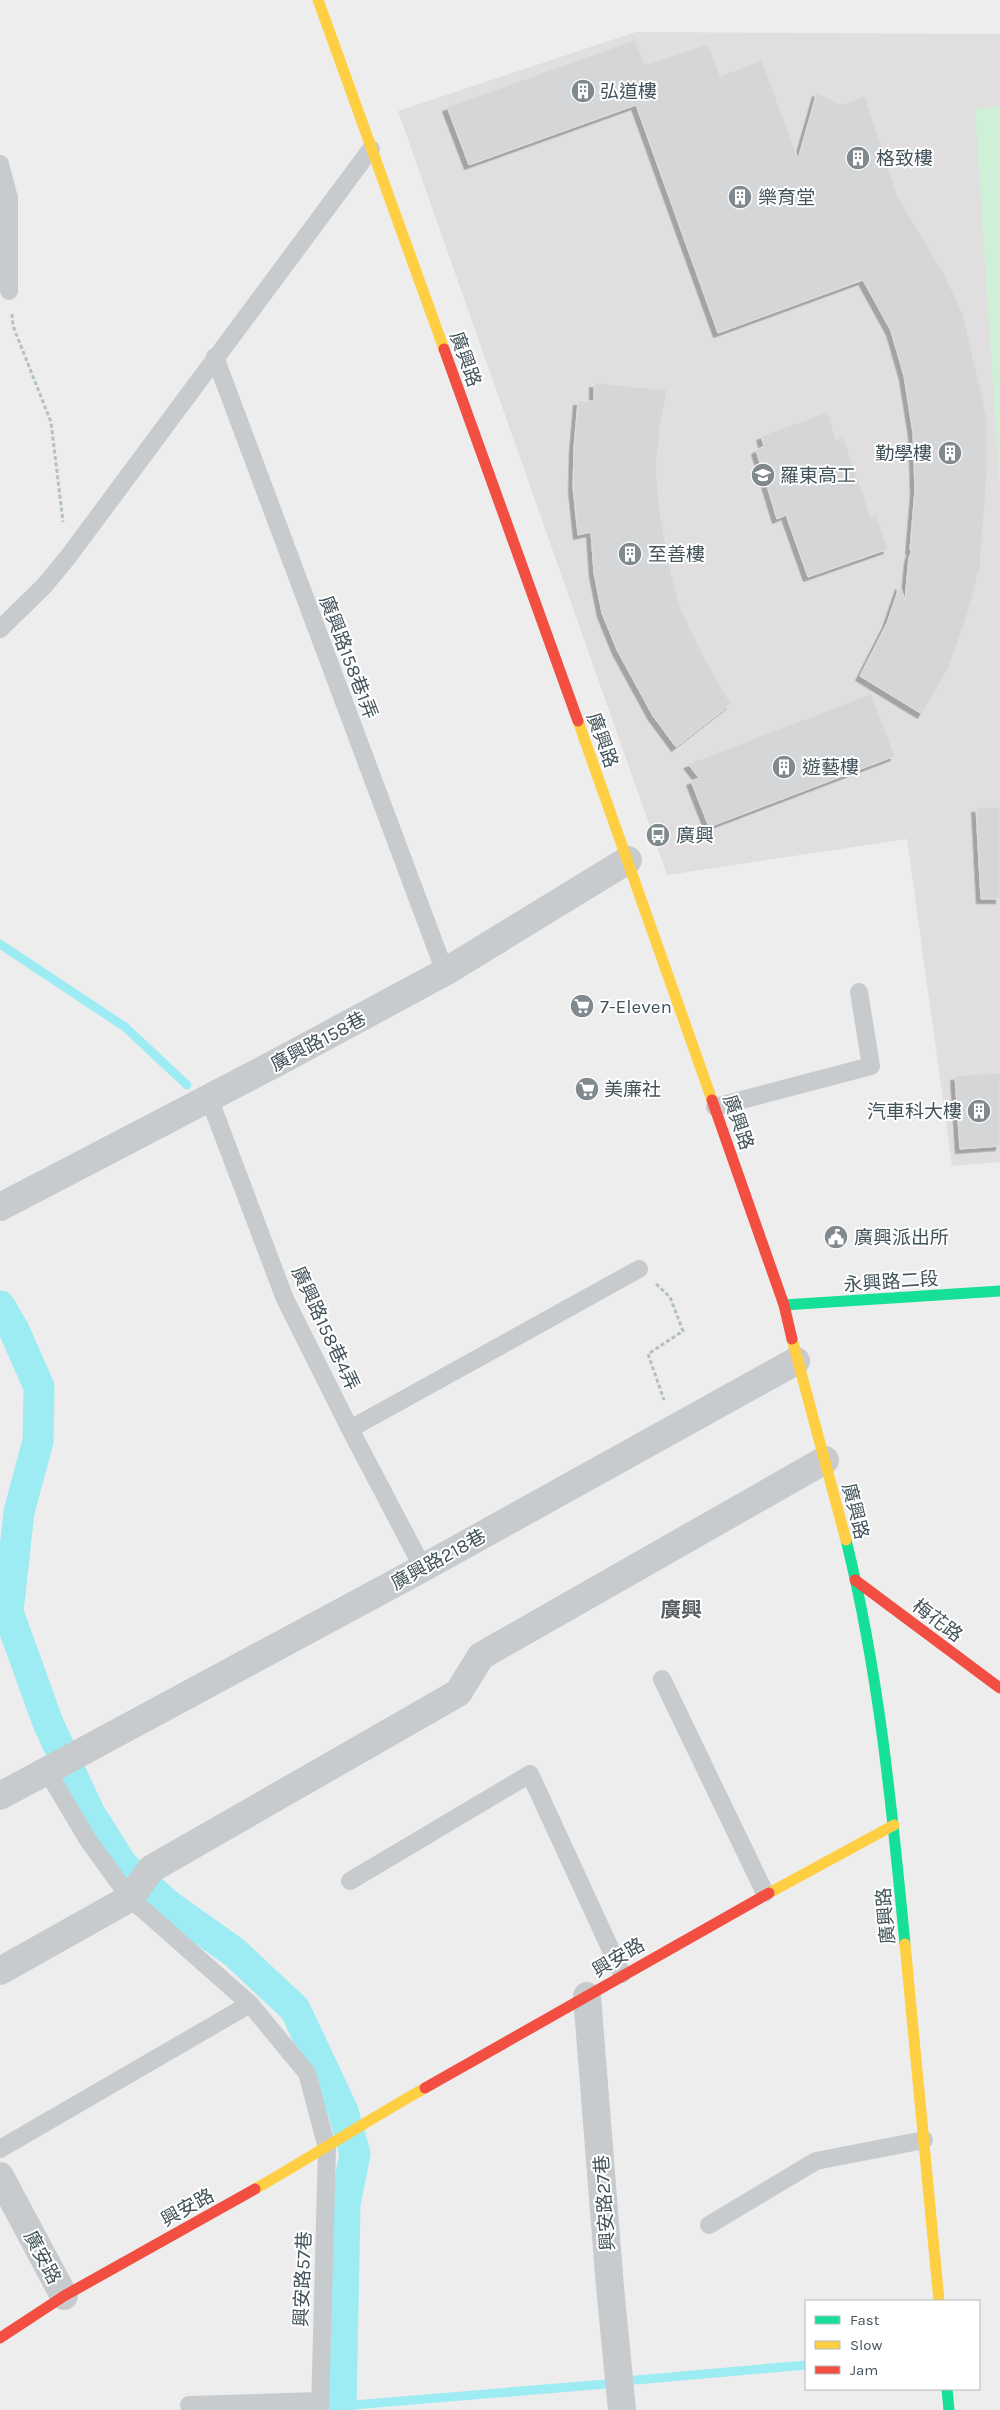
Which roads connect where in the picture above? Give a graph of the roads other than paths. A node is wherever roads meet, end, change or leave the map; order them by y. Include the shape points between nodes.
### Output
1 (318, 0) edge
2 (371, 149) junction
3 (0, 164) edge
4 (4, 202) edge
5 (10, 291) road end
6 (215, 357) junction
7 (0, 629) edge
8 (628, 860) junction
9 (446, 972) junction
10 (858, 992) dead end
11 (209, 1098) junction
12 (715, 1107) junction
13 (0, 1206) edge
14 (639, 1269) road end
15 (1000, 1291) edge
16 (784, 1305) junction
17 (796, 1361) junction
18 (350, 1429) junction
19 (825, 1460) junction
20 (423, 1568) junction
21 (855, 1580) junction
22 (662, 1679) dead end
23 (1000, 1688) edge
24 (47, 1771) junction
25 (0, 1796) edge
26 (894, 1825) junction
27 (350, 1881) dead end
28 (765, 1893) junction
29 (130, 1898) junction
30 (0, 1971) edge
31 (622, 1974) junction
32 (587, 1996) junction
33 (250, 2004) junction
34 (924, 2140) junction
35 (327, 2148) junction
36 (0, 2149) edge
37 (0, 2176) edge
38 (709, 2225) dead end
39 (64, 2296) junction
40 (939, 2300) edge
41 (0, 2338) edge
42 (947, 2390) edge
43 (189, 2404) dead end
44 (320, 2406) edge
45 (622, 2410) edge
46 (949, 2410) edge

1 - 2 main road, 廣興路
2 - 6 lane
2 - 8 main road, 廣興路
3 - 4 lane
4 - 5 lane
6 - 7 lane via 68,558
6 - 9 lane, 廣興路158巷1弄
8 - 9 street, 廣興路158巷
8 - 12 main road, 廣興路
9 - 11 street, 廣興路158巷
10 - 12 lane via 871,1066
11 - 13 street, 廣興路158巷
11 - 18 lane, 廣興路158巷4弄 via 285,1299
12 - 16 main road, 廣興路
14 - 18 lane
15 - 16 main road, 永興路二段
16 - 17 main road, 廣興路
17 - 19 main road, 廣興路
17 - 20 street, 廣興路218巷
18 - 20 lane, 廣興路158巷4弄
19 - 21 main road, 廣興路
19 - 29 street via 481,1656 458,1693 151,1869
20 - 24 street, 廣興路218巷
21 - 23 main road, 梅花路
21 - 26 main road, 廣興路
22 - 28 lane
24 - 25 street
24 - 29 lane, 興安路57巷 via 88,1840
26 - 28 main road, 興安路
26 - 34 main road, 廣興路
27 - 31 lane via 530,1774
28 - 31 main road, 興安路
29 - 30 street
29 - 33 lane, 興安路57巷
31 - 32 main road, 興安路
32 - 35 main road, 興安路 via 363,2123
32 - 45 street, 興安路27巷
33 - 35 lane, 興安路57巷 via 307,2073
33 - 36 lane
34 - 38 lane via 816,2161
34 - 40 main road, 廣興路
35 - 39 main road, 興安路
35 - 44 lane, 興安路57巷
37 - 39 street, 廣安路
39 - 41 main road, 廣安路
42 - 46 main road
43 - 44 lane

